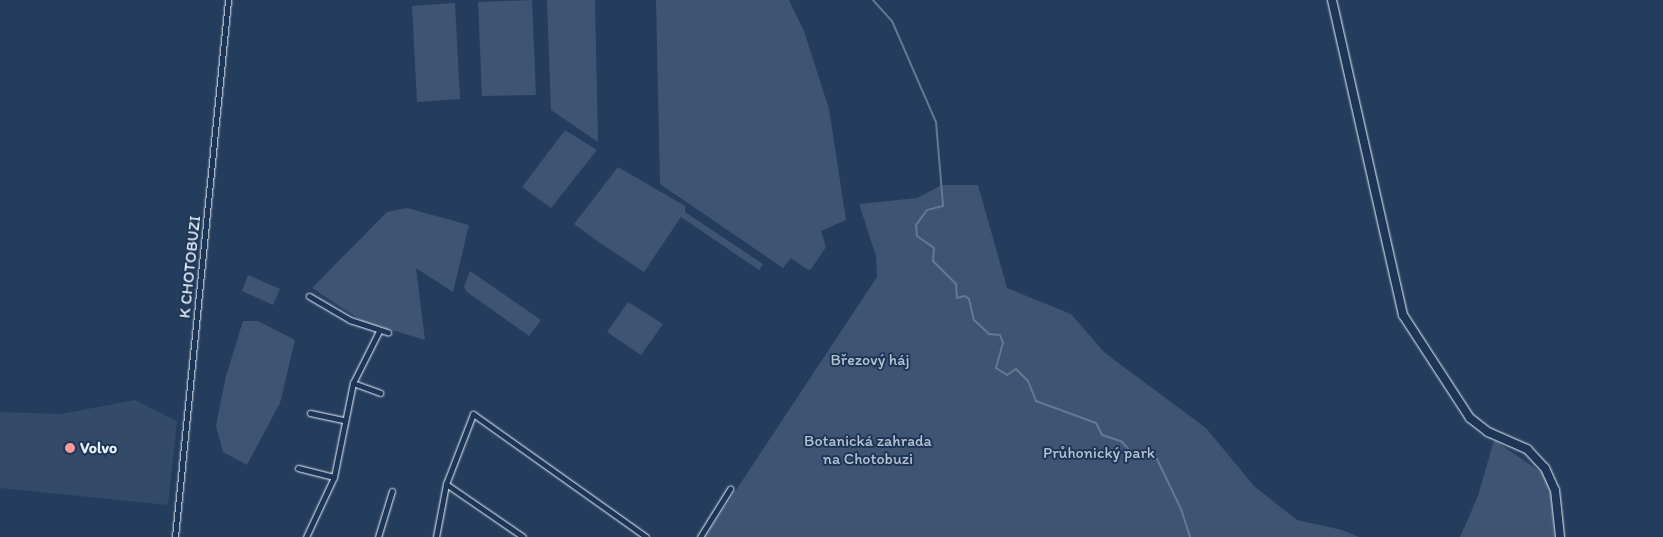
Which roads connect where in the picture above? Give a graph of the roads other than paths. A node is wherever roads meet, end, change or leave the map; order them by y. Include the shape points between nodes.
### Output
1 (228, 0) edge
2 (1332, 0) edge
3 (309, 296) dead end
4 (379, 331) junction
5 (388, 332) dead end
6 (353, 383) junction
7 (380, 393) dead end
8 (310, 413) dead end
9 (343, 420) junction
10 (298, 468) dead end
11 (334, 477) junction
12 (446, 484) junction
13 (730, 488) dead end
14 (392, 491) dead end
15 (175, 537) edge
16 (306, 537) edge
17 (378, 537) edge
18 (436, 537) edge
19 (523, 537) edge
20 (646, 537) edge
21 (700, 537) edge
22 (1560, 537) edge

1 - 15 street, K CHOTOBUZI
2 - 22 street via 1403,315 1470,418 1488,432 1527,449 1539,460 1555,490
3 - 4 street via 350,320
4 - 5 street
4 - 6 street
6 - 7 street
6 - 9 street
8 - 9 street
9 - 11 street
10 - 11 street
11 - 16 street
12 - 18 street
12 - 19 street
12 - 20 street via 472,414
13 - 21 street
14 - 17 street

